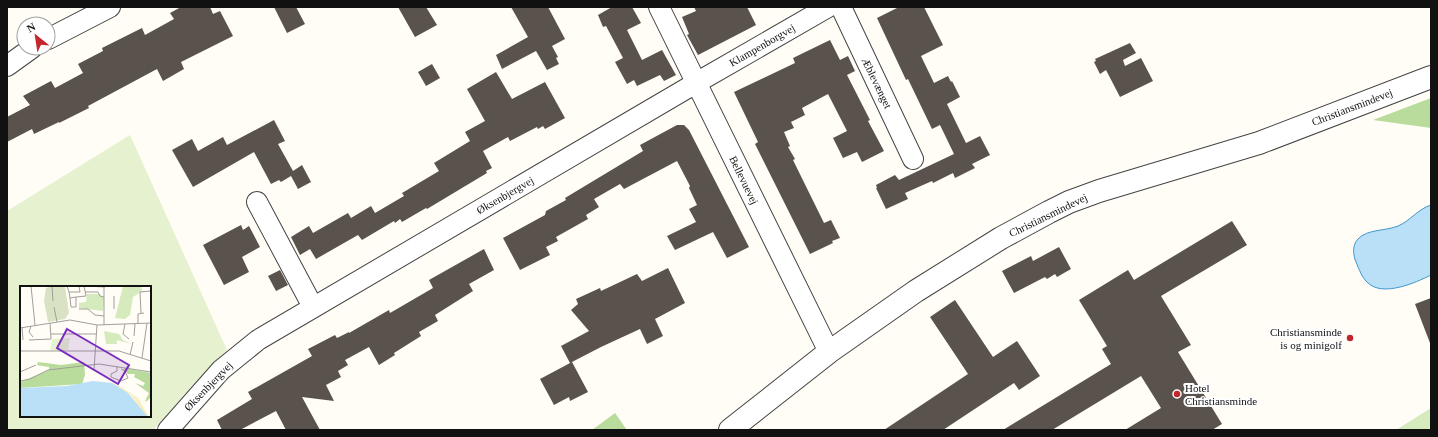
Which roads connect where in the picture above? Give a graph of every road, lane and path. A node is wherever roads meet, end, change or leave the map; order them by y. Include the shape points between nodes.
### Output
1 (110, 7) edge
2 (659, 7) edge
3 (828, 7) edge
4 (840, 7) edge
5 (56, 35) edge
6 (21, 56) edge
7 (7, 66) edge
8 (1431, 77) edge
9 (696, 83) junction
10 (913, 159) dead end
11 (257, 202) dead end
12 (313, 307) junction
13 (829, 352) junction
14 (168, 430) edge
15 (730, 430) edge

1 - 5 street
2 - 9 street, Bellevuevej
3 - 9 street, Klampenborgvej
4 - 10 street, Æblevænget
6 - 7 street
8 - 13 street, Christiansmindevej via 1259,143 1069,202 957,265
9 - 12 street, Øksenbjergvej
9 - 13 street, Bellevuevej
11 - 12 street
12 - 14 street, Øksenbjergvej via 258,340 221,370
13 - 15 street, Christiansmindevej

